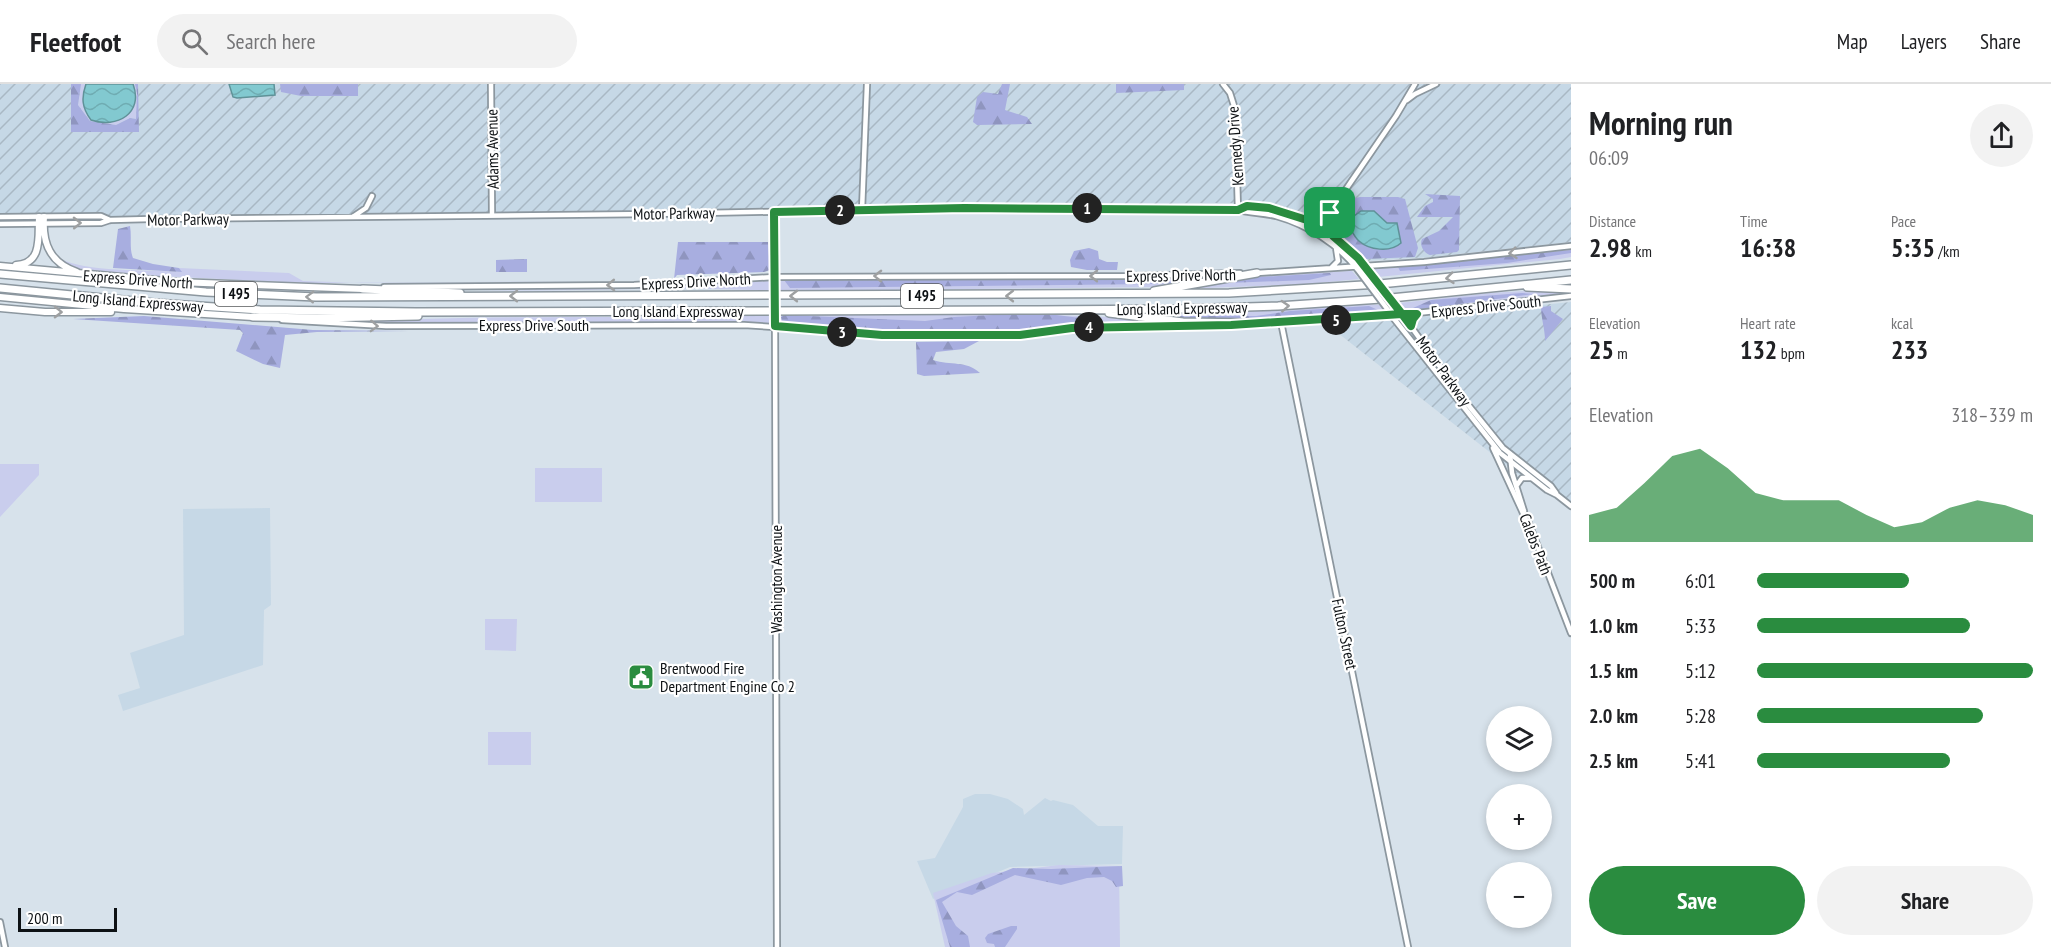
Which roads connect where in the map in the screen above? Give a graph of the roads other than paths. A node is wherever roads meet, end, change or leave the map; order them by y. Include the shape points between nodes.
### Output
1 (491, 84) edge
2 (867, 84) edge
3 (1223, 84) edge
4 (1415, 84) edge
5 (1436, 84) edge
6 (1405, 102) junction
7 (372, 196) dead end
8 (862, 210) junction
9 (1238, 210) junction
10 (774, 212) junction
11 (1330, 213) junction
12 (492, 214) junction
13 (353, 216) junction
14 (0, 217) edge
15 (41, 220) junction
16 (1306, 220) junction
17 (0, 224) edge
18 (1320, 228) junction
19 (1316, 233) junction
20 (1333, 236) junction
21 (1571, 246) edge
22 (1336, 248) junction
23 (1571, 261) edge
24 (1571, 265) edge
25 (0, 266) edge
26 (1365, 267) junction
27 (1331, 268) junction
28 (1357, 268) junction
29 (1257, 273) junction
30 (0, 274) edge
31 (1489, 274) junction
32 (92, 275) junction
33 (774, 277) junction
34 (1571, 279) edge
35 (1510, 285) junction
36 (0, 288) edge
37 (363, 288) junction
38 (1571, 289) edge
39 (474, 296) junction
40 (1069, 296) junction
41 (1571, 296) edge
42 (0, 297) edge
43 (0, 308) edge
44 (461, 310) junction
45 (1038, 310) junction
46 (151, 311) junction
47 (1389, 312) junction
48 (1400, 312) junction
49 (1417, 314) junction
50 (253, 316) junction
51 (1281, 322) junction
52 (1254, 323) junction
53 (775, 326) junction
54 (1411, 326) junction
55 (1491, 442) junction
56 (1510, 454) junction
57 (1511, 463) junction
58 (1533, 478) junction
59 (1516, 488) junction
60 (1557, 495) junction
61 (1571, 506) edge
62 (1528, 524) junction
63 (1571, 633) edge
64 (0, 922) edge
65 (5, 947) edge
66 (777, 947) edge
67 (1408, 947) edge

1 - 12 main road, Adams Avenue
2 - 8 main road
3 - 9 main road, Kennedy Drive via 1235,109
4 - 6 main road
5 - 6 main road
6 - 11 main road
7 - 13 main road via 366,208
8 - 9 main road, Motor Parkway
8 - 10 main road, Motor Parkway
9 - 16 main road, Motor Parkway via 1247,206 1269,208
9 - 19 main road, Motor Parkway via 1276,216
10 - 12 main road, Motor Parkway
10 - 33 main road, Washington Avenue
11 - 16 main road
11 - 18 main road
11 - 20 main road
12 - 13 main road, Motor Parkway
13 - 15 main road, Motor Parkway via 101,223
14 - 15 main road, Motor Parkway
15 - 17 main road, Motor Parkway
15 - 25 highway via 38,249 32,260 24,265
15 - 32 highway via 53,257 69,269
16 - 18 main road, Motor Parkway
18 - 19 main road
18 - 20 main road, Motor Parkway
19 - 22 main road, Motor Parkway
20 - 26 main road, Motor Parkway
21 -> 26 main road, Express Drive North
22 - 27 main road via 1338,261
22 - 28 main road, Motor Parkway
23 - 31 highway
24 - 31 highway, Long Island Expressway / I 495
25 - 32 highway, Express Drive North
26 - 28 main road, Express Drive North
26 - 48 main road, Motor Parkway, bridge
27 - 28 main road, Express Drive North
27 - 29 main road, Express Drive North
28 - 47 main road, Motor Parkway, bridge
29 -> 33 main road, Express Drive North
29 - 40 highway via 1175,288
39 -> 30 highway, Long Island Expressway / I 495 via 261,295
31 -> 40 highway, Long Island Expressway / I 495 via 1277,291
32 - 37 highway, Express Drive North via 220,285
33 -> 37 main road, Express Drive North via 646,284
33 - 53 main road, Washington Avenue, bridge
34 - 35 highway, Long Island Expressway / I 495
35 - 38 highway
45 -> 35 highway, Long Island Expressway / I 495 via 1278,306
36 - 44 highway, Long Island Expressway / I 495 via 260,310
37 - 39 highway
40 -> 39 highway, Long Island Expressway / I 495
41 - 49 main road, Express Drive South
42 - 46 highway, Express Drive South
43 -> 46 highway
44 - 45 highway, Long Island Expressway / I 495
44 - 50 highway via 426,316
45 - 52 highway
46 - 50 highway, Express Drive South
47 - 48 main road, Express Drive South
47 - 51 main road, Express Drive South
47 - 55 main road, Motor Parkway
48 - 49 main road, Express Drive South
48 - 54 main road, Motor Parkway
49 - 54 main road
50 -> 53 main road, Express Drive South via 386,326
51 - 52 main road, Express Drive South
51 - 67 main road, Fulton Street
52 - 53 main road, Express Drive South via 1072,328 1005,335 882,335
53 - 66 main road, Washington Avenue
54 - 56 main road, Motor Parkway via 1461,396
55 - 57 main road, Motor Parkway
55 - 62 main road
56 - 57 main road, Calebs Path
56 - 60 main road, Motor Parkway
57 - 58 main road, Motor Parkway
57 - 59 main road, Calebs Path
58 - 59 main road via 1522,478
58 - 60 main road, Motor Parkway
59 - 62 main road, Calebs Path
60 - 61 main road, Motor Parkway
62 - 63 main road, Calebs Path
64 - 65 main road

